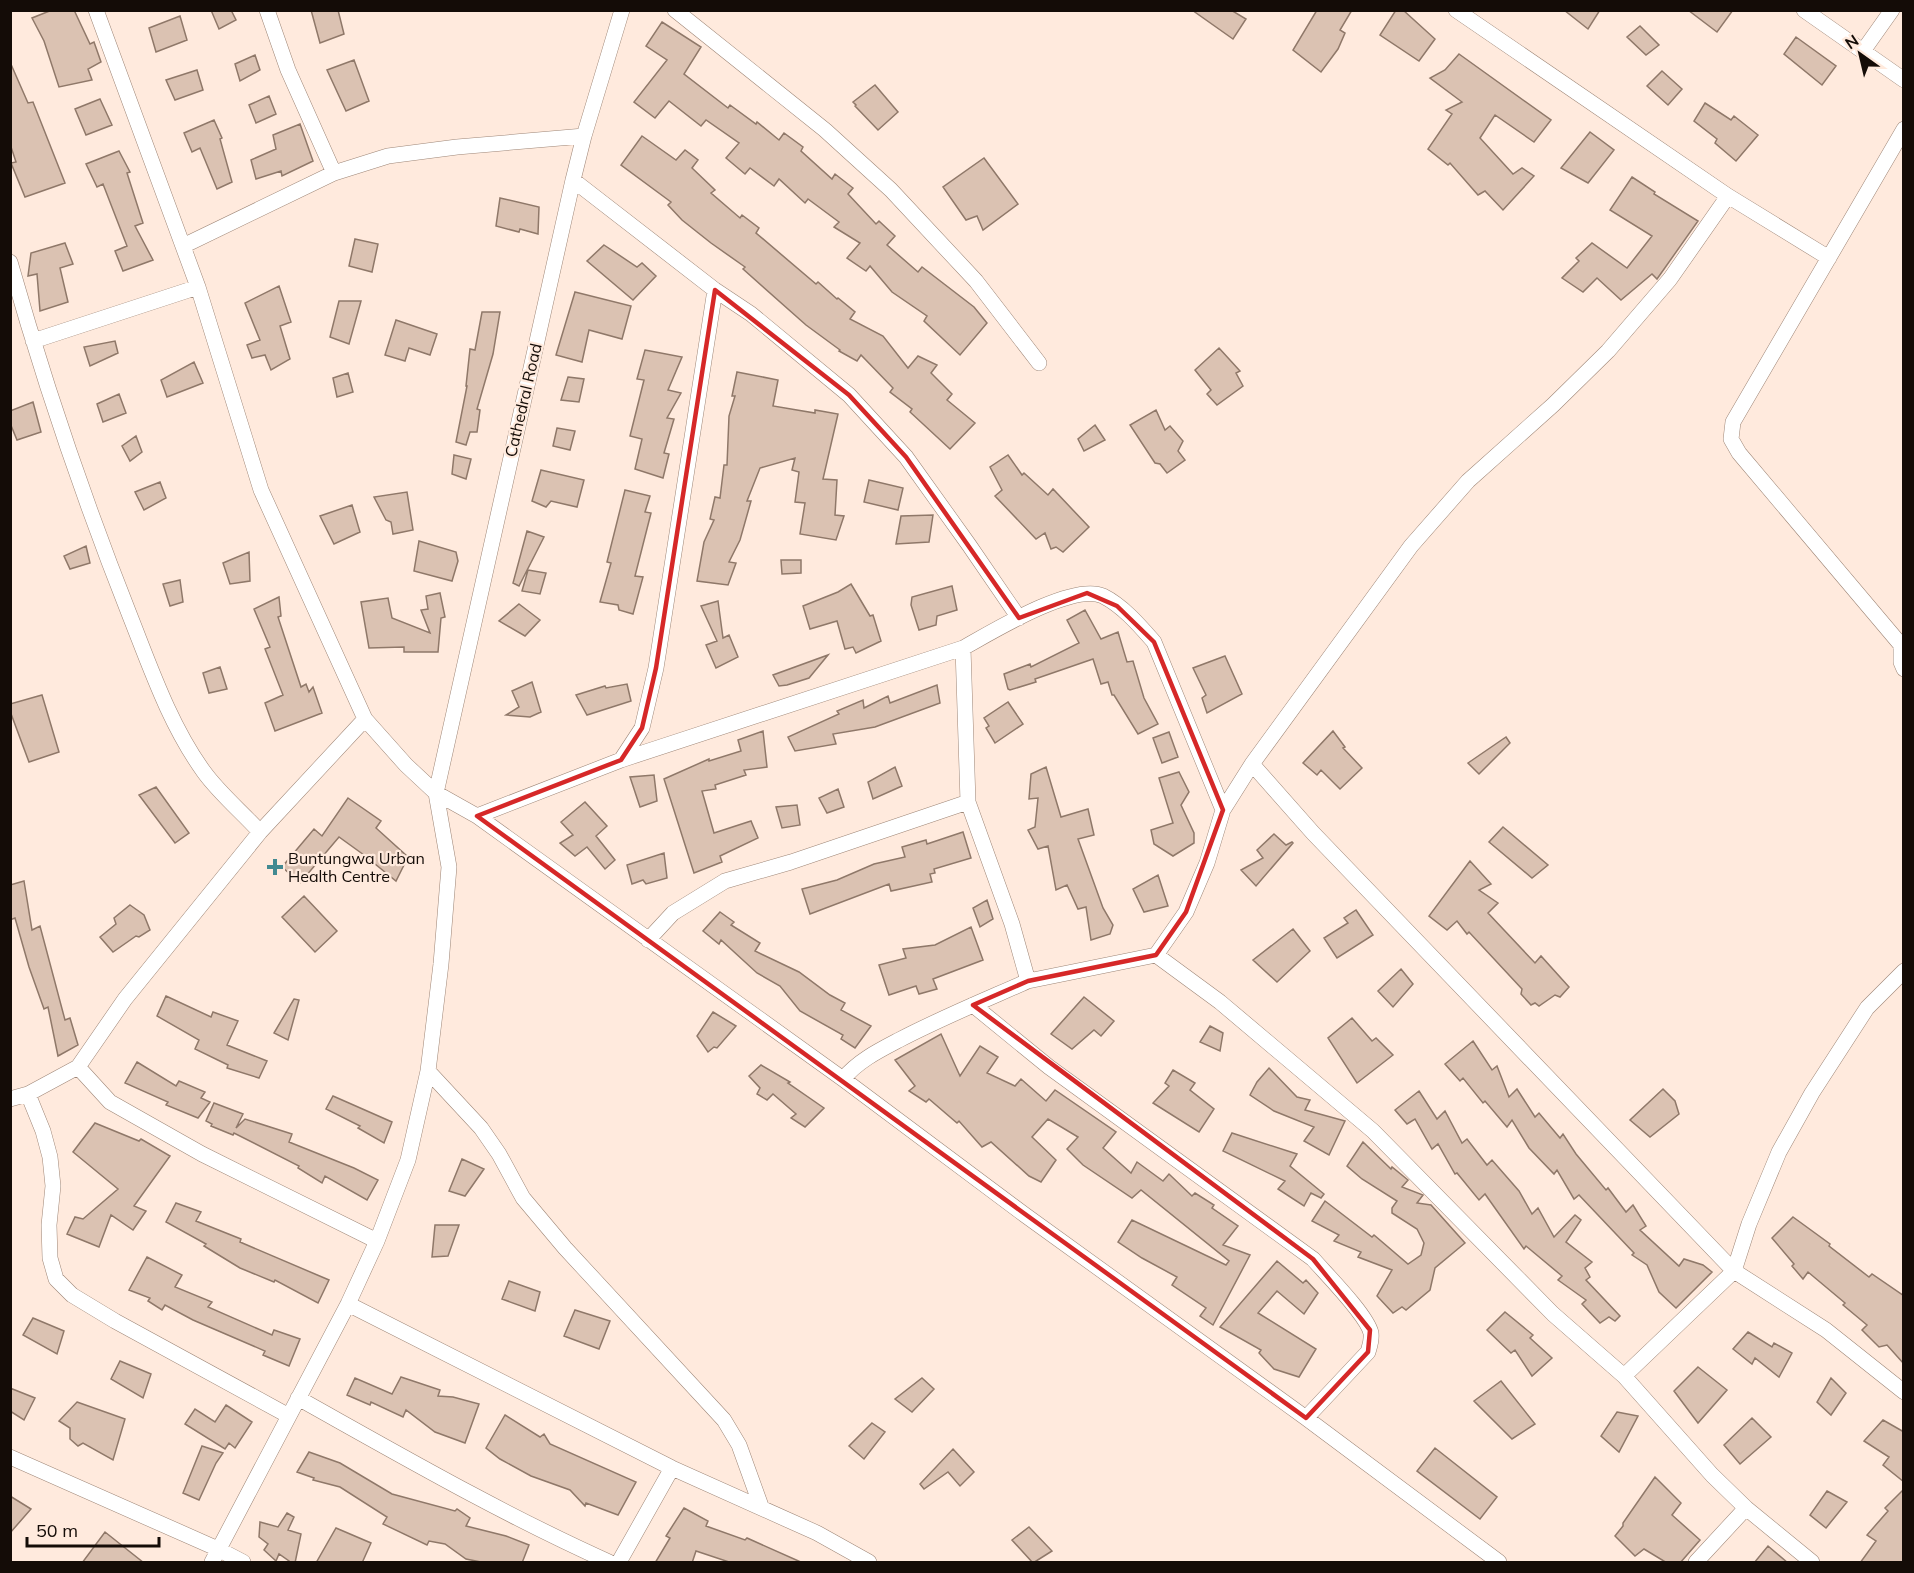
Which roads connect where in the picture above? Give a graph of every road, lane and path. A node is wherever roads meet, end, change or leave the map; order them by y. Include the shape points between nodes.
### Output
1 (96, 10) edge
2 (267, 10) edge
3 (675, 10) edge
4 (1456, 10) edge
5 (1804, 10) edge
6 (1892, 10) edge
7 (619, 12) edge
8 (1863, 51) junction
9 (1904, 80) edge
10 (1904, 129) edge
11 (584, 136) junction
12 (334, 172) junction
13 (573, 180) junction
14 (1728, 196) junction
15 (183, 246) junction
16 (1829, 258) junction
17 (10, 262) edge
18 (198, 287) junction
19 (715, 290) junction
20 (33, 341) junction
21 (1039, 363) dead end
22 (1018, 618) junction
23 (1902, 644) edge
24 (963, 648) junction
25 (1904, 669) edge
26 (365, 719) junction
27 (621, 760) junction
28 (1252, 764) junction
29 (436, 793) junction
30 (968, 802) junction
31 (1223, 810) junction
32 (477, 816) junction
33 (260, 832) junction
34 (648, 940) junction
35 (1156, 955) junction
36 (1904, 971) edge
37 (1028, 981) junction
38 (973, 1005) junction
39 (78, 1067) junction
40 (428, 1071) junction
41 (843, 1079) junction
42 (28, 1094) junction
43 (10, 1099) edge
44 (377, 1241) junction
45 (1734, 1270) junction
46 (348, 1304) junction
47 (1624, 1376) junction
48 (1904, 1392) edge
49 (298, 1398) junction
50 (289, 1416) junction
51 (1306, 1418) junction
52 (10, 1456) edge
53 (672, 1468) junction
54 (760, 1506) junction
55 (1746, 1508) junction
56 (215, 1556) edge
57 (243, 1563) edge
58 (609, 1563) edge
59 (619, 1563) edge
60 (869, 1563) edge
61 (1499, 1563) edge
62 (1696, 1563) edge
63 (1812, 1563) edge

1 - 15 street
2 - 12 street via 288,70
3 - 21 street via 825,130 891,190 976,281
4 - 14 street
5 - 8 street
6 - 8 street
7 - 11 street, Cathedral Road
8 - 9 street
10 - 16 street
11 - 12 street via 388,156
11 - 13 street, Cathedral Road
12 - 15 street
13 - 19 street
13 - 29 street, Cathedral Road
14 - 16 street
14 - 28 street via 1670,279 1608,351 1468,481 1411,546
15 - 18 street
16 - 23 street via 1733,423 1731,439
17 - 20 street
18 - 20 street
18 - 26 street via 261,490
19 - 22 street via 751,314 849,395 906,457
19 - 27 street via 656,668 642,728
20 - 33 street via 107,558 163,699 205,773
22 - 24 street
22 - 31 street via 1057,600 1087,593 1102,596 1137,623 1154,642
23 - 25 street
24 - 27 street
24 - 30 street
26 - 29 street
26 - 33 street
27 - 32 street
28 - 31 street
28 - 45 street via 1313,833
29 - 32 street
29 - 40 street via 448,867
30 - 34 street via 725,881 673,913
30 - 37 street
31 - 35 street via 1186,912
32 - 34 street
33 - 39 street via 125,999
34 - 41 street
35 - 37 street
35 - 47 street via 1220,1002 1373,1131 1553,1314
36 - 45 street via 1868,1008 1812,1093 1779,1152
37 - 38 street
38 - 41 street via 868,1056
38 - 51 street via 1049,1067 1313,1259 1346,1295 1371,1330 1368,1352
39 - 42 street
39 - 44 street via 110,1102 202,1154
40 - 44 street via 408,1160
40 - 54 street via 481,1128 523,1198 565,1248 724,1420 739,1445
41 - 51 street
42 - 43 street
42 - 50 street via 50,1158 50,1258 56,1279 72,1295 115,1321
44 - 46 street
45 - 47 street
45 - 48 street via 1826,1330
46 - 49 street
46 - 53 street
47 - 55 street
49 - 50 street
49 - 58 street via 426,1470
50 - 56 street
51 - 61 street
52 - 56 street
53 - 54 street
53 - 59 street
54 - 60 street
55 - 62 street
55 - 63 street
56 - 57 street

